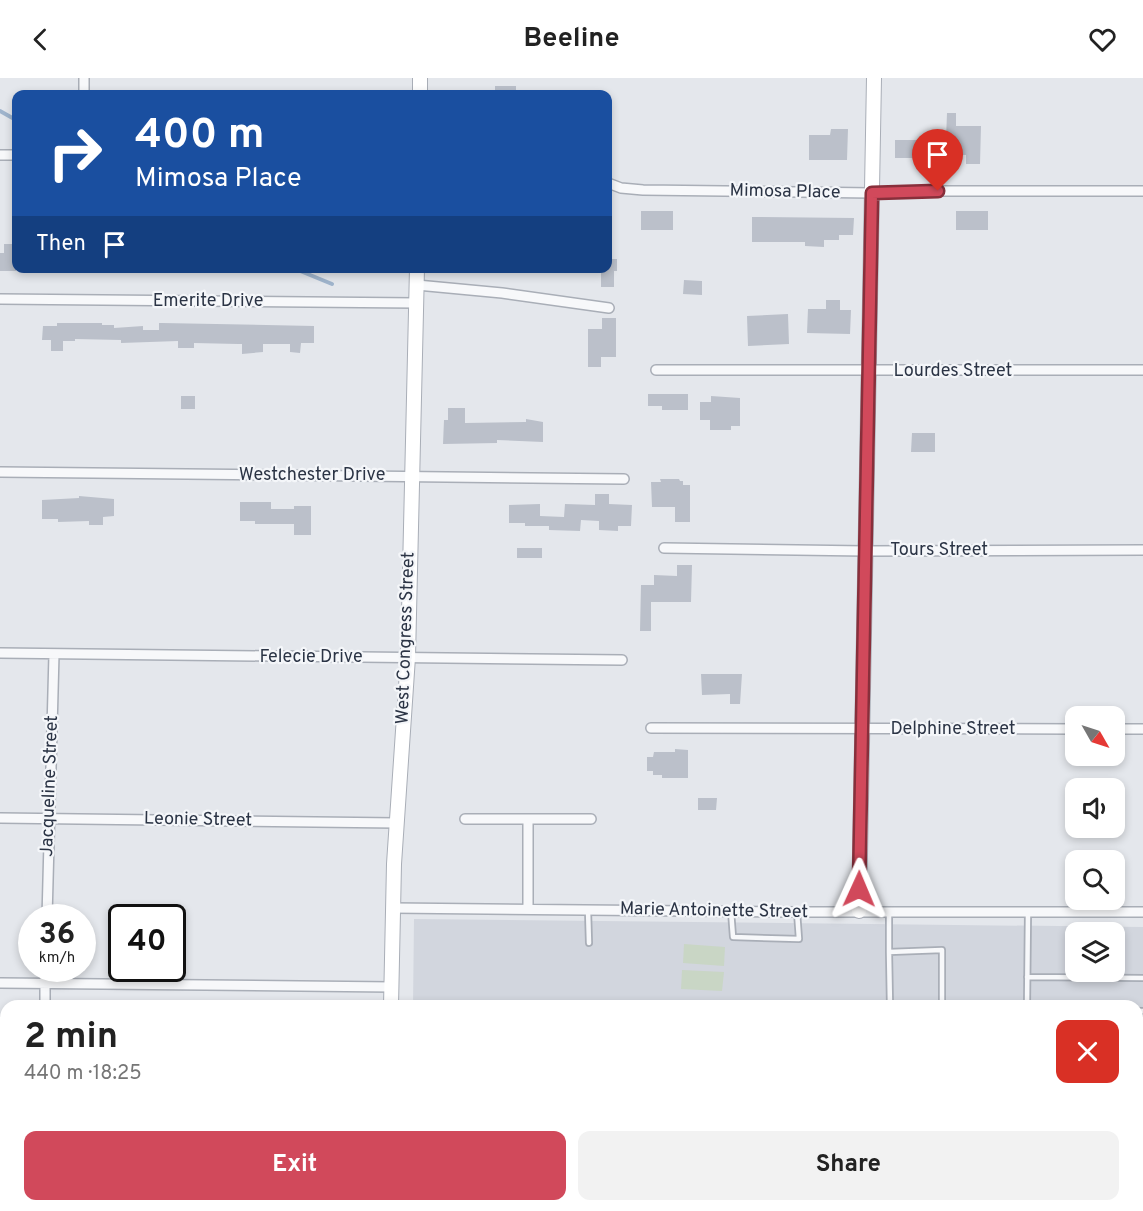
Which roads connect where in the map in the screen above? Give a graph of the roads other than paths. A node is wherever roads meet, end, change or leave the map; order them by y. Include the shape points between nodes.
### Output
1 (874, 78) edge
2 (612, 185) edge
3 (1143, 191) edge
4 (872, 193) junction
5 (417, 273) edge
6 (417, 285) junction
7 (0, 299) edge
8 (416, 303) junction
9 (609, 308) dead end
10 (656, 370) dead end
11 (1143, 370) edge
12 (869, 371) junction
13 (0, 472) edge
14 (412, 475) junction
15 (624, 479) dead end
16 (664, 548) dead end
17 (1143, 550) edge
18 (865, 551) junction
19 (0, 653) edge
20 (54, 654) junction
21 (408, 657) junction
22 (622, 660) dead end
23 (651, 728) dead end
24 (861, 729) junction
25 (1065, 729) edge
26 (1125, 729) edge
27 (1143, 729) edge
28 (0, 818) edge
29 (49, 818) junction
30 (465, 819) dead end
31 (528, 819) junction
32 (591, 819) dead end
33 (396, 823) junction
34 (46, 904) edge
35 (393, 908) junction
36 (528, 909) junction
37 (588, 909) junction
38 (731, 911) junction
39 (859, 911) junction
40 (797, 912) junction
41 (889, 912) junction
42 (1028, 912) junction
43 (1143, 912) edge
44 (589, 943) dead end
45 (889, 952) junction
46 (1027, 977) junction
47 (1143, 978) edge
48 (0, 983) edge
49 (45, 983) junction
50 (392, 987) junction
51 (45, 1000) edge
52 (392, 1000) edge
53 (890, 1000) edge
54 (942, 1000) edge
55 (1027, 1000) edge

1 - 4 street
2 - 4 street, Mimosa Place via 644,190
3 - 4 street, Mimosa Place
4 - 12 street
5 - 6 street, West Congress Street
6 - 8 street, West Congress Street
6 - 9 street
7 - 8 street, Emerite Drive
8 - 14 street, West Congress Street
10 - 12 street, Lourdes Street
11 - 12 street, Lourdes Street
12 - 18 street
13 - 14 street, Westchester Drive
14 - 15 street, Westchester Drive
14 - 21 street, West Congress Street
16 - 18 street, Tours Street
17 - 18 street, Tours Street
18 - 24 street
19 - 20 street, Felecie Drive
20 - 21 street, Felecie Drive
20 - 29 street, Jacqueline Street
21 - 22 street, Felecie Drive
21 - 33 street, West Congress Street
23 - 24 street, Delphine Street
24 - 25 street, Delphine Street
24 - 39 street
26 - 27 street
28 - 29 street, Leonie Street
29 - 33 street, Leonie Street
29 - 34 street, Jacqueline Street
30 - 31 street
31 - 32 street
31 - 36 street
33 - 35 street, West Congress Street
35 - 36 street, Marie Antoinette Street
35 - 50 street, West Congress Street
36 - 37 street, Marie Antoinette Street
37 - 38 street, Marie Antoinette Street
37 - 44 lane
38 - 40 street, Marie Antoinette Street
38 - 40 lane via 733,937 799,939
39 - 40 street, Marie Antoinette Street
39 - 41 street, Marie Antoinette Street
41 - 42 street, Marie Antoinette Street
41 - 45 lane
42 - 43 street, Marie Antoinette Street
42 - 46 lane
45 - 53 lane
45 - 54 lane via 942,950
46 - 47 lane
46 - 55 lane
48 - 49 street
49 - 50 street
49 - 51 street
50 - 52 street, West Congress Street

